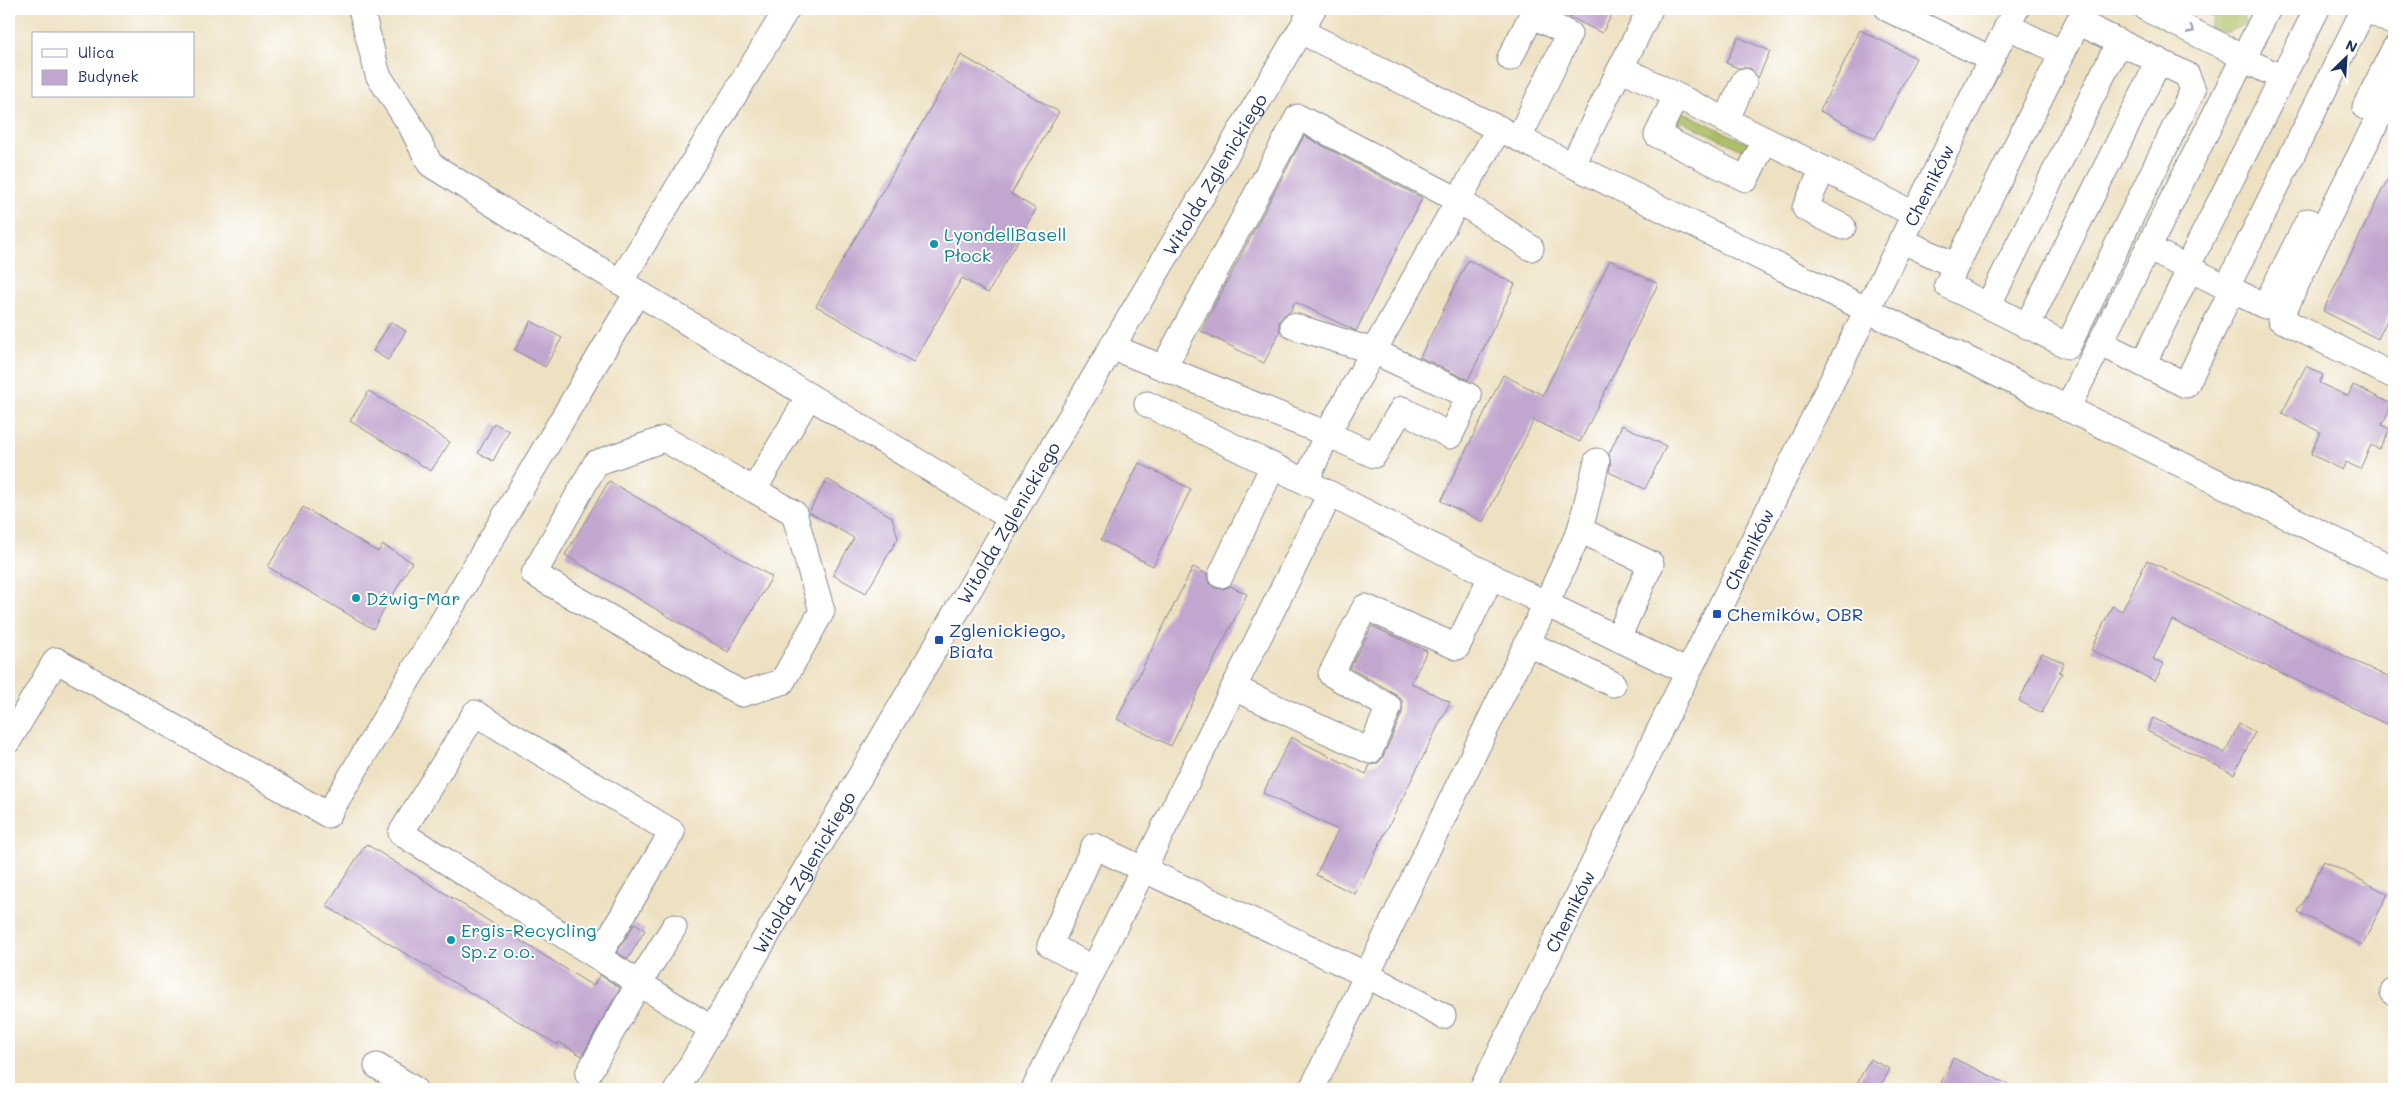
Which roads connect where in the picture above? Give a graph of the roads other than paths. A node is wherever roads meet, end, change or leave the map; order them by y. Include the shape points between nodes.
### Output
1 (361, 9) edge
2 (787, 9) edge
3 (1313, 9) edge
4 (1650, 9) edge
5 (1888, 9) edge
6 (2147, 9) edge
7 (2268, 9) edge
8 (2317, 9) edge
9 (2365, 9) edge
10 (2012, 18) edge
11 (2394, 23) edge
12 (1300, 31) junction
13 (2119, 42) junction
14 (2394, 49) edge
15 (2062, 53) junction
16 (1510, 58) dead end
17 (2244, 58) junction
18 (1991, 60) junction
19 (2159, 61) junction
20 (1620, 68) junction
21 (2282, 78) junction
22 (1744, 81) dead end
23 (2394, 87) edge
24 (2193, 90) junction
25 (1676, 96) junction
26 (2221, 104) junction
27 (1726, 121) junction
28 (1509, 133) junction
29 (1765, 140) junction
30 (1573, 164) junction
31 (1823, 169) junction
32 (1458, 200) junction
33 (1914, 214) junction
34 (1843, 227) dead end
35 (1902, 240) junction
36 (1531, 248) dead end
37 (2148, 248) junction
38 (1956, 266) junction
39 (2189, 268) junction
40 (629, 288) junction
41 (2229, 289) junction
42 (1988, 306) junction
43 (1866, 311) junction
44 (1293, 326) dead end
45 (2027, 326) junction
46 (2068, 346) junction
47 (1112, 347) junction
48 (2096, 350) junction
49 (1373, 351) junction
50 (2143, 364) junction
51 (1164, 367) junction
52 (2394, 376) edge
53 (809, 396) junction
54 (1147, 404) dead end
55 (2067, 409) junction
56 (1327, 434) junction
57 (1597, 461) dead end
58 (1272, 466) junction
59 (1306, 482) junction
60 (754, 490) junction
61 (1330, 494) junction
62 (1011, 518) junction
63 (1580, 530) junction
64 (2394, 569) edge
65 (1221, 575) dead end
66 (1492, 577) junction
67 (1546, 604) junction
68 (1618, 638) junction
69 (1527, 643) junction
70 (1688, 672) junction
71 (1613, 684) dead end
72 (1234, 688) junction
73 (9, 740) edge
74 (1143, 871) junction
75 (674, 927) dead end
76 (598, 957) junction
77 (1094, 969) junction
78 (1367, 976) junction
79 (639, 983) junction
80 (1443, 1016) dead end
81 (712, 1029) junction
82 (377, 1066) dead end
83 (588, 1074) dead end
84 (414, 1089) edge
85 (677, 1089) edge
86 (1034, 1089) edge
87 (1312, 1089) edge
88 (1482, 1089) edge

1 - 40 street via 378,75 411,126 430,164
2 - 40 street
3 - 12 street, Witolda Zglenickiego
4 - 20 street
5 - 18 street
6 -> 17 street
7 - 17 street
8 - 21 street
9 - 11 street
9 - 41 street
10 - 15 street
10 - 18 street, Chemików
12 - 28 street
12 - 47 street, Witolda Zglenickiego
13 - 15 street via 2078,22
13 - 19 street
13 - 42 street
14 - 41 street via 2265,306
15 - 38 street
16 - 28 street via 1532,15 1569,34
17 - 21 street
17 - 26 street
18 - 33 street, Chemików
19 - 24 street via 2187,75
19 - 45 street
20 - 25 street
20 - 30 street
21 - 39 street
22 - 27 street
23 - 52 street via 2280,319
24 - 26 street
24 - 46 street
25 - 27 street
25 - 29 street via 1657,135 1746,179
26 - 37 street
27 - 29 street
28 - 30 street
28 - 32 street
29 - 31 street
30 - 43 street
31 - 33 street
31 - 34 street via 1805,208
32 - 36 street
32 - 49 street
32 - 51 street via 1298,117
33 - 35 street, Chemików
35 - 38 street
35 - 43 street, Chemików
37 - 39 street
37 - 48 street
38 - 42 street via 1947,285
39 - 41 street
39 - 50 street
40 - 53 street
40 - 73 street via 328,815 56,660
41 - 50 street via 2186,385
42 - 45 street
43 - 55 street
43 - 70 street, Chemików
44 - 49 street
45 - 46 street
46 - 48 street
47 - 51 street
47 - 62 street, Witolda Zglenickiego
48 - 50 street
48 - 55 street
49 - 56 street
49 - 56 street via 1469,396 1450,436 1402,409 1374,454
51 - 56 street
53 - 60 street
53 - 62 street
54 - 58 street
55 - 64 street
56 - 59 street
57 - 63 street
58 - 59 street
58 - 65 street
59 - 61 street
60 - 60 street via 794,513 822,611 782,682 742,694 534,574 596,462 664,440
61 - 66 street
61 - 72 street
62 - 81 street, Witolda Zglenickiego
63 - 67 street
63 - 68 street via 1651,564
66 - 67 street
66 - 72 street via 1457,647 1365,607 1331,674 1389,707 1370,751
67 - 68 street
67 - 69 street
68 - 70 street
69 - 71 street
69 - 78 street
70 - 88 street, Chemików
72 - 74 street
74 - 77 street
74 - 77 street via 1094,846 1050,945
74 - 78 street
75 - 79 street
76 - 76 street via 401,833 475,713 672,832
76 - 79 street
77 - 86 street
78 - 80 street
78 - 87 street
79 - 81 street
79 - 83 street
81 - 85 street, Witolda Zglenickiego
82 - 84 street

